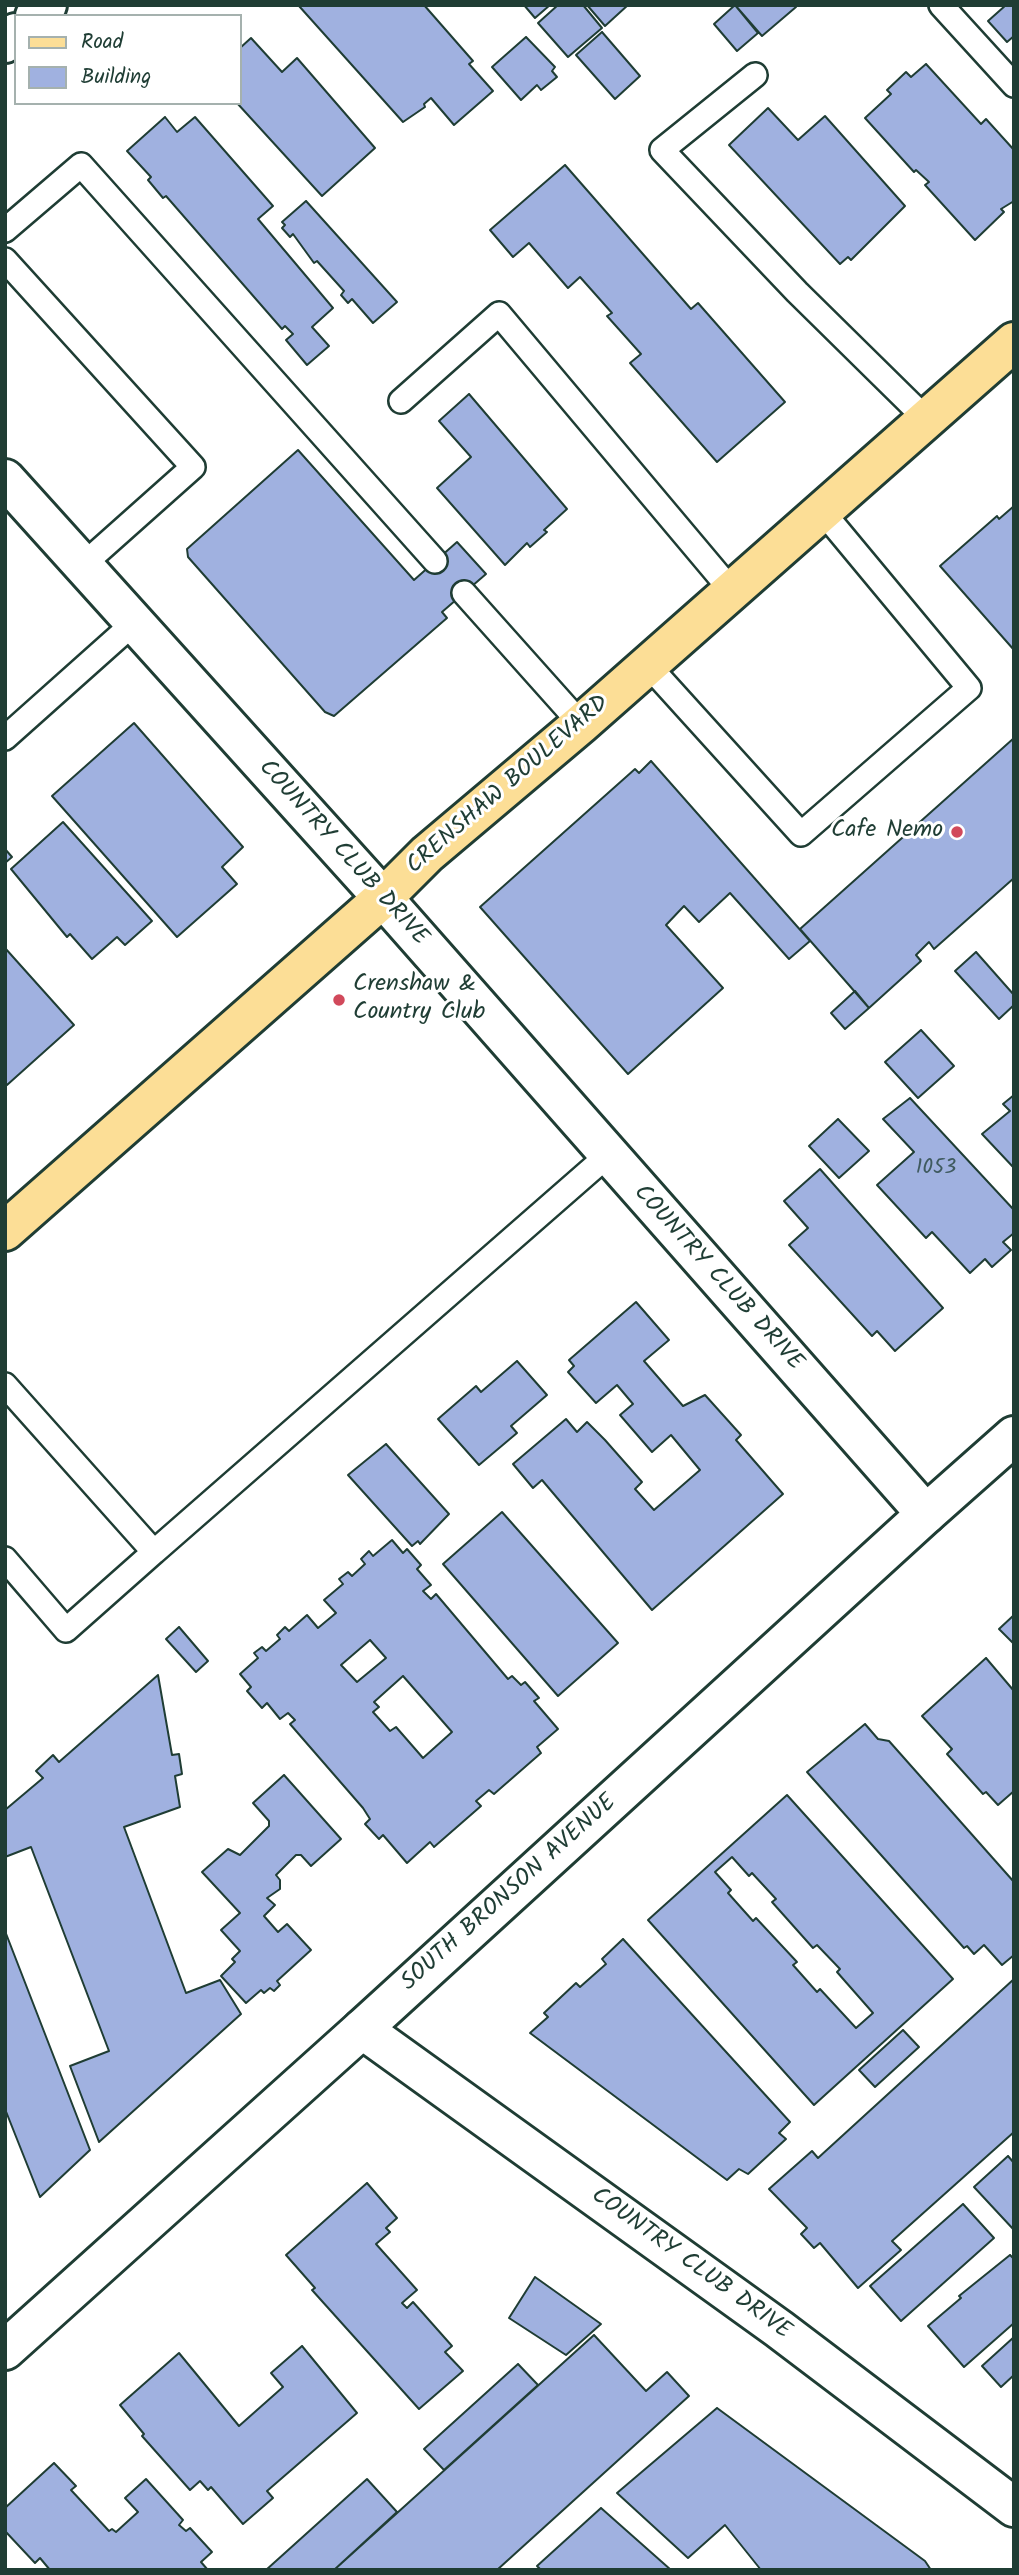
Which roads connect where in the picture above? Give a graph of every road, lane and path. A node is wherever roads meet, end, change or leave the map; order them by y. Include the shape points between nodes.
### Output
1 (941, 5) edge
2 (755, 75) dead end
3 (1014, 85) edge
4 (5, 230) edge
5 (5, 260) edge
6 (1014, 342) edge
7 (401, 401) dead end
8 (926, 419) junction
9 (5, 479) edge
10 (822, 511) junction
11 (435, 561) dead end
12 (83, 565) junction
13 (731, 590) junction
14 (464, 593) dead end
15 (135, 622) junction
16 (647, 664) junction
17 (581, 724) junction
18 (5, 738) edge
19 (383, 898) junction
20 (608, 1155) junction
21 (5, 1231) edge
22 (5, 1385) edge
23 (1014, 1436) edge
24 (926, 1514) junction
25 (154, 1552) junction
26 (5, 1559) edge
27 (362, 2029) junction
28 (5, 2350) edge
29 (1014, 2507) edge

1 - 3 lane
2 - 8 lane via 662,150
4 - 11 lane via 81,165
5 - 12 lane via 193,467
6 - 8 main road, CRENSHAW BOULEVARD
7 - 13 lane via 499,314
8 - 10 main road, CRENSHAW BOULEVARD
9 - 12 street, COUNTRY CLUB DRIVE
10 - 13 main road, CRENSHAW BOULEVARD
10 - 16 lane via 969,688 801,834
12 - 15 street, COUNTRY CLUB DRIVE
13 - 16 main road, CRENSHAW BOULEVARD
14 - 17 lane
15 - 18 lane
15 - 19 street, COUNTRY CLUB DRIVE
16 - 17 main road, CRENSHAW BOULEVARD
17 - 19 main road, CRENSHAW BOULEVARD
19 - 20 street, COUNTRY CLUB DRIVE
19 - 21 main road, CRENSHAW BOULEVARD
20 - 24 street, COUNTRY CLUB DRIVE
20 - 25 lane
22 - 25 lane
23 - 24 street, SOUTH BRONSON AVENUE
24 - 27 street, SOUTH BRONSON AVENUE
25 - 26 lane via 66,1630
27 - 28 street, SOUTH BRONSON AVENUE
27 - 29 street, COUNTRY CLUB DRIVE via 779,2329

